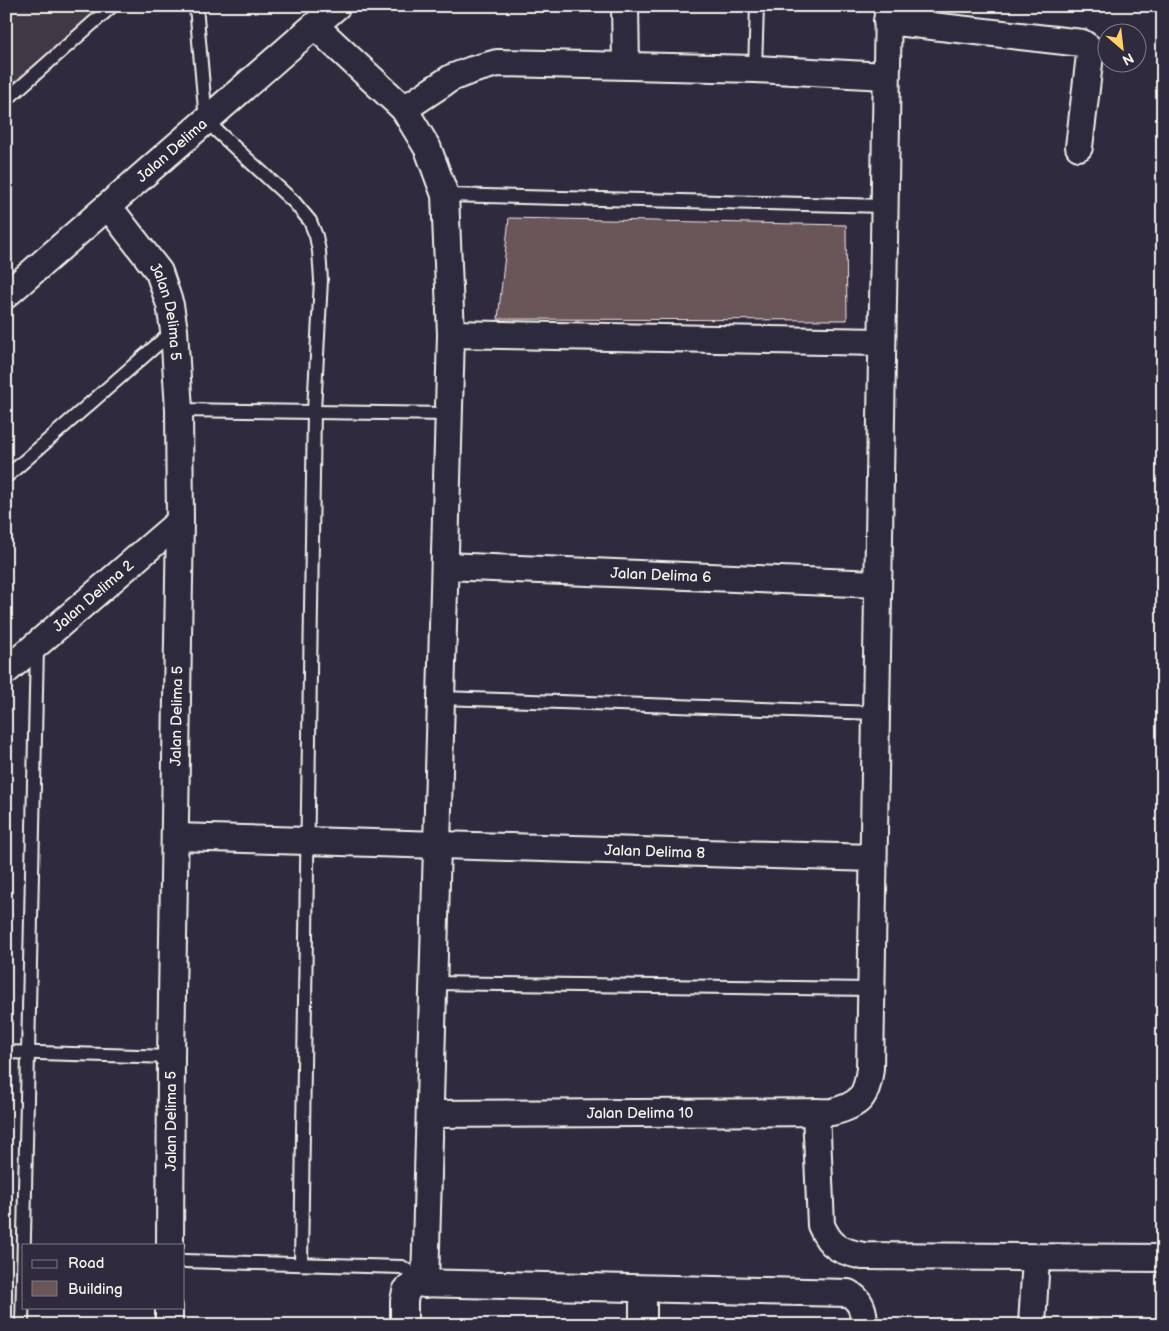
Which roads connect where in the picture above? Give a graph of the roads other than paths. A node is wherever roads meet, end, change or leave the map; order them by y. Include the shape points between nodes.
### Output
1 (112, 6) edge
2 (196, 6) edge
3 (337, 6) edge
4 (625, 6) edge
5 (757, 6) edge
6 (888, 13) edge
7 (315, 26) junction
8 (626, 66) junction
9 (755, 69) junction
10 (886, 76) junction
11 (6, 100) edge
12 (404, 108) junction
13 (206, 121) junction
14 (1079, 146) dead end
15 (445, 195) junction
16 (108, 206) junction
17 (884, 206) junction
18 (6, 295) edge
19 (174, 330) junction
20 (451, 334) junction
21 (882, 342) junction
22 (179, 410) junction
23 (314, 411) junction
24 (448, 414) junction
25 (6, 477) edge
26 (180, 521) junction
27 (444, 566) junction
28 (878, 584) junction
29 (37, 644) junction
30 (6, 670) edge
31 (441, 698) junction
32 (876, 713) junction
33 (175, 837) junction
34 (307, 842) junction
35 (437, 846) junction
36 (873, 858) junction
37 (433, 983) junction
38 (871, 990) junction
39 (6, 1052) edge
40 (27, 1052) junction
41 (171, 1057) junction
42 (816, 1112) junction
43 (430, 1114) junction
44 (23, 1244) edge
45 (170, 1244) edge
46 (1036, 1258) junction
47 (1163, 1258) edge
48 (185, 1260) edge
49 (301, 1264) junction
50 (425, 1284) junction
51 (22, 1308) edge
52 (170, 1308) edge
53 (22, 1325) edge
54 (169, 1325) edge
55 (404, 1325) edge
56 (864, 1325) edge
57 (1032, 1325) edge

1 - 11 lane
2 - 13 lane
3 - 7 street, Jalan Delima
4 - 8 street
5 - 9 lane
6 - 10 street
6 - 14 street via 1082,43 1088,47 1090,55
7 - 12 street
7 - 13 street, Jalan Delima
8 - 9 street
8 - 12 street via 497,63 451,78
9 - 10 street
10 - 17 street
12 - 15 street via 428,149
13 - 16 street, Jalan Delima
13 - 23 lane via 294,202 310,221 316,236 321,280
15 - 17 lane
15 - 20 street
16 - 18 street, Jalan Delima
16 - 19 street, Jalan Delima 5 via 159,272
17 - 21 street
19 - 22 street, Jalan Delima 5
19 - 25 lane
20 - 21 street
20 - 24 street
21 - 28 street
22 - 23 lane
22 - 26 street, Jalan Delima 5
23 - 24 lane
23 - 34 lane
24 - 27 street
26 - 29 street, Jalan Delima 2
26 - 33 street, Jalan Delima 5
27 - 28 street, Jalan Delima 6
27 - 31 street
28 - 32 street
29 - 30 street, Jalan Delima 2
29 - 40 lane
31 - 32 lane
31 - 35 street
32 - 36 street
33 - 34 street, Jalan Delima 8
33 - 41 street, Jalan Delima 5
34 - 35 street, Jalan Delima 8
34 - 49 lane
35 - 36 street, Jalan Delima 8
35 - 37 street
36 - 38 street
37 - 38 lane
37 - 43 street
38 - 42 street, Jalan Delima 10 via 868,1084 864,1095 850,1107
39 - 40 lane
40 - 41 lane
40 - 44 lane
41 - 45 street, Jalan Delima 5
42 - 43 street, Jalan Delima 10
42 - 46 street via 821,1225 827,1239 844,1252 863,1256
43 - 50 street
46 - 47 street
46 - 57 street
48 - 49 lane
49 - 50 lane via 402,1267
50 - 55 street via 415,1283 406,1291
50 - 56 street via 848,1294 857,1298
51 - 53 lane
52 - 54 street

